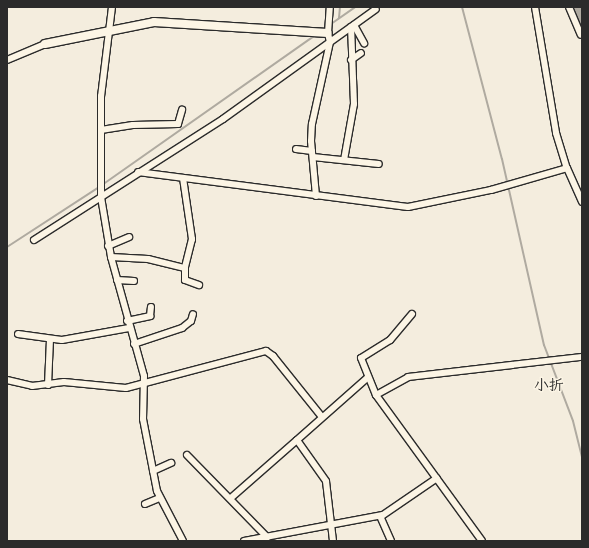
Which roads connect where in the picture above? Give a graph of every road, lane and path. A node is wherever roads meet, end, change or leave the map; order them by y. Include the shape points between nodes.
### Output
1 (112, 7) edge
2 (330, 7) edge
3 (535, 7) edge
4 (569, 7) edge
5 (376, 9) dead end
6 (353, 26) junction
7 (109, 31) junction
8 (328, 33) junction
9 (580, 35) dead end
10 (330, 42) junction
11 (364, 43) dead end
12 (45, 44) joint
13 (361, 53) dead end
14 (7, 60) edge
15 (351, 60) junction
16 (182, 110) dead end
17 (101, 130) junction
18 (296, 149) dead end
19 (313, 154) junction
20 (344, 160) junction
21 (379, 164) dead end
22 (567, 168) junction
23 (138, 172) junction
24 (183, 178) junction
25 (316, 196) junction
26 (101, 197) junction
27 (582, 202) edge
28 (129, 237) dead end
29 (34, 240) dead end
30 (108, 246) junction
31 (111, 257) junction
32 (185, 268) junction
33 (117, 280) junction
34 (134, 281) dead end
35 (199, 285) dead end
36 (151, 307) dead end
37 (193, 314) dead end
38 (412, 314) dead end
39 (127, 321) junction
40 (129, 328) junction
41 (18, 334) dead end
42 (50, 340) junction
43 (134, 344) junction
44 (582, 357) edge
45 (367, 378) junction
46 (7, 380) edge
47 (48, 385) junction
48 (144, 385) junction
49 (376, 395) junction
50 (322, 417) junction
51 (297, 440) junction
52 (187, 455) dead end
53 (170, 463) dead end
54 (153, 471) junction
55 (437, 478) junction
56 (232, 497) junction
57 (159, 498) junction
58 (145, 504) dead end
59 (380, 516) junction
60 (333, 524) junction
61 (267, 537) junction
62 (183, 541) edge
63 (244, 541) edge
64 (333, 541) edge
65 (391, 541) edge
66 (482, 541) edge

1 - 7 street
2 - 8 street
3 - 22 street via 556,133
4 - 9 street
5 - 6 street
6 - 10 street
6 - 11 street
6 - 15 street
7 - 8 street via 165,22
7 - 12 street
7 - 17 street via 101,96
8 - 10 street
10 - 19 street via 312,124
10 - 23 street via 223,119
12 - 14 street
13 - 15 street
15 - 20 street via 354,104
16 - 17 street via 178,124 133,125
17 - 26 street
18 - 19 street
19 - 20 street
19 - 25 street
20 - 21 street
22 - 25 street via 490,190 408,207
22 - 27 street
23 - 24 street
23 - 26 street
24 - 25 street
24 - 32 street via 192,239
26 - 29 street
26 - 30 street
28 - 30 street
30 - 31 street
31 - 32 street via 148,259
31 - 33 street
32 - 35 street via 185,280
33 - 34 street
33 - 39 street
36 - 39 street via 150,316
37 - 43 street via 191,321 182,328
38 - 45 street via 390,340 362,355
39 - 40 street
40 - 42 street
40 - 43 street
41 - 42 street
42 - 47 street
43 - 48 street
44 - 49 street via 408,378
45 - 49 street
45 - 50 street
46 - 47 street via 32,386
47 - 48 street via 64,382 126,388
48 - 50 street via 266,351 273,356
48 - 54 street via 143,419
49 - 55 street
50 - 51 street
51 - 56 street
51 - 60 street via 324,476
52 - 56 street
53 - 54 street
54 - 57 street
55 - 59 street
55 - 66 street
56 - 61 street
57 - 58 street
57 - 62 street
59 - 60 street
59 - 65 street
60 - 61 street
60 - 64 street
61 - 63 street

